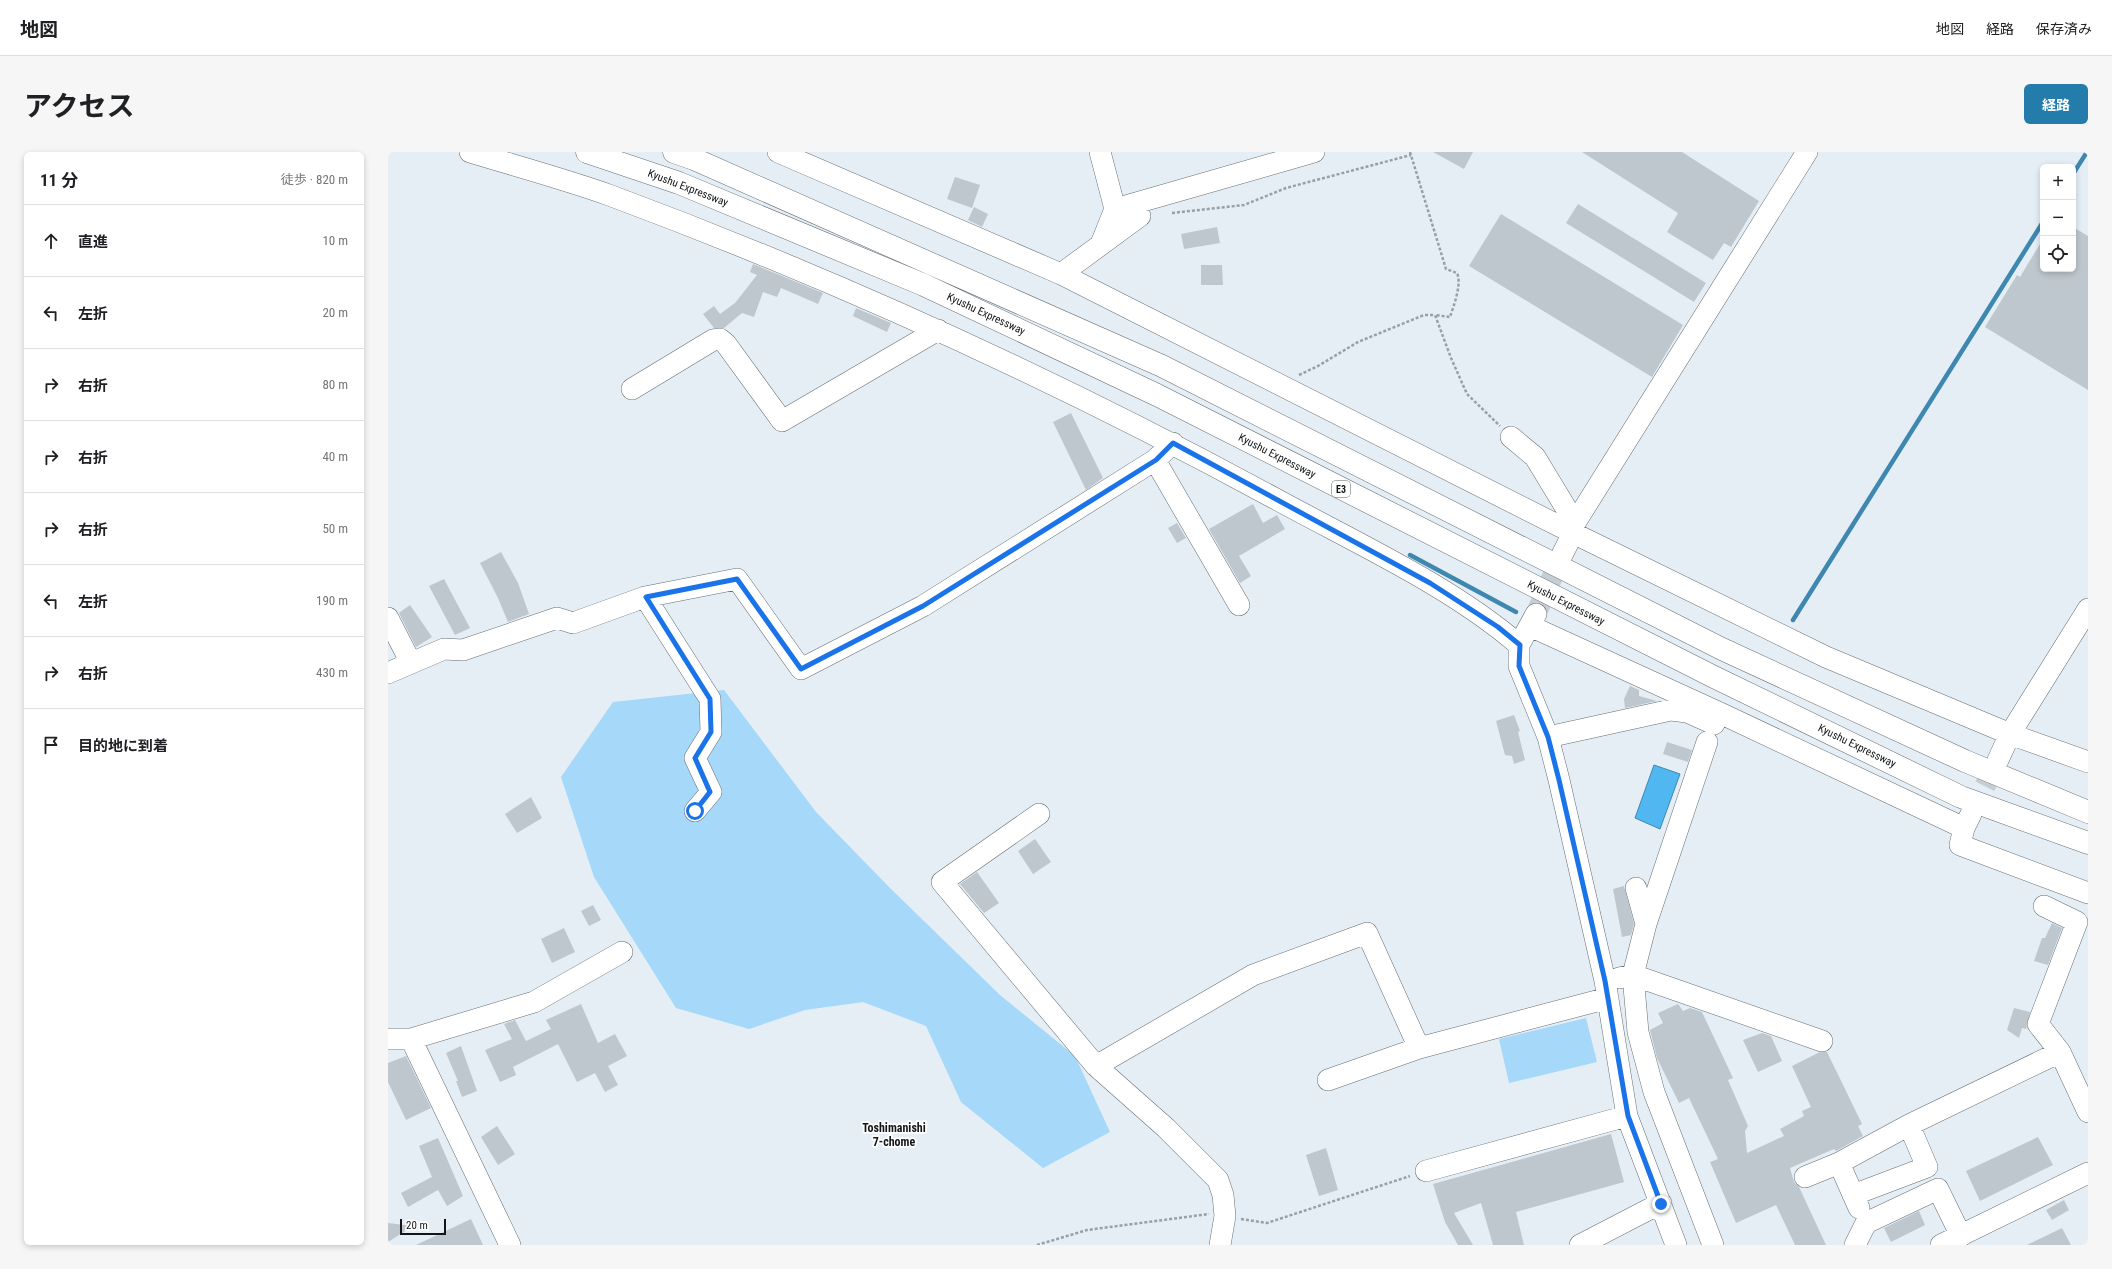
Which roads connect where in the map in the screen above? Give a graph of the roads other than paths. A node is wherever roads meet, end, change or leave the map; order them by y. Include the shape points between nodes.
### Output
1 (470, 152) edge
2 (587, 152) edge
3 (674, 152) edge
4 (778, 152) edge
5 (1100, 152) edge
6 (1314, 152) edge
7 (1807, 152) edge
8 (1115, 208) junction
9 (1140, 216) dead end
10 (1101, 244) junction
11 (1061, 274) junction
12 (938, 330) junction
13 (632, 389) dead end
14 (1511, 438) road end
15 (1173, 443) junction
16 (1156, 460) junction
17 (1572, 529) junction
18 (1562, 555) tunnel mouth
19 (646, 597) junction
20 (1240, 604) dead end
21 (2088, 609) edge
22 (388, 618) edge
23 (1520, 645) junction
24 (411, 663) junction
25 (388, 673) edge
26 (1714, 726) junction
27 (2010, 734) junction
28 (1548, 737) junction
29 (1998, 760) tunnel mouth
30 (2088, 762) edge
31 (695, 811) dead end
32 (2088, 812) edge
33 (1039, 814) dead end
34 (2088, 843) edge
35 (1636, 888) dead end
36 (2088, 893) edge
37 (2044, 906) dead end
38 (1646, 924) junction
39 (622, 952) dead end
40 (1633, 975) junction
41 (1606, 989) junction
42 (388, 1039) edge
43 (411, 1040) junction
44 (1822, 1041) dead end
45 (1419, 1048) junction
46 (2060, 1052) junction
47 (1096, 1066) junction
48 (1328, 1080) dead end
49 (2088, 1112) edge
50 (1628, 1116) junction
51 (1909, 1125) junction
52 (1839, 1163) junction
53 (1927, 1166) junction
54 (1426, 1171) dead end
55 (2088, 1173) edge
56 (1805, 1177) dead end
57 (1938, 1189) junction
58 (1853, 1196) junction
59 (1661, 1204) junction
60 (1866, 1223) junction
61 (1961, 1236) junction
62 (510, 1245) edge
63 (1220, 1245) edge
64 (1580, 1245) edge
65 (1676, 1245) edge
66 (1713, 1245) edge
67 (1855, 1245) edge
68 (1941, 1245) edge

1 - 12 street via 606,194 881,304
2 - 34 highway, Kyushu Expressway / E3 via 679,183 924,285 1157,395 1714,677 1954,793
3 - 32 highway, Kyushu Expressway via 1162,366 1722,649 1965,761
4 - 11 street
5 - 8 street
6 - 8 street
7 - 17 street
8 - 10 street
9 - 10 street
10 - 11 street
11 - 17 street
12 - 13 street via 782,421 720,339 713,340
12 - 15 street via 1049,381
14 - 17 street via 1535,457
15 - 16 street
15 - 23 street via 1430,583 1498,627
16 - 19 street via 923,606 801,669 737,579
16 - 20 street
17 - 18 street
17 - 27 street via 1826,657
19 - 24 street via 573,623 557,618 463,650 444,649
19 - 31 street via 710,699 711,732 695,758 710,792
21 - 27 street
22 - 24 street
23 - 26 street via 1533,620
23 - 28 street via 1519,666
24 - 25 street
26 - 28 street via 1687,712 1671,710
26 - 36 street via 1968,821 1960,845
26 - 38 street
27 - 29 street
27 - 30 street
28 - 41 street
33 - 47 street via 942,882
35 - 38 street
37 - 46 street via 2077,922 2038,1024
38 - 40 street
39 - 43 street via 534,1002
40 - 41 street
40 - 44 street
40 - 66 street via 1638,1032 1654,1092
41 - 45 street
41 - 50 street
42 - 43 street
43 - 62 street
45 - 47 street via 1367,933 1253,975
45 - 48 street
46 - 49 street
46 - 51 street
47 - 63 street via 1166,1128 1218,1180 1223,1195 1225,1216
50 - 54 street
50 - 59 street
51 - 52 street
51 - 53 street
52 - 56 street
52 - 58 street
53 - 57 street
53 - 58 street
55 - 61 street
57 - 60 street
57 - 61 street
58 - 60 street
59 - 64 street
59 - 65 street
60 - 67 street
61 - 68 street

